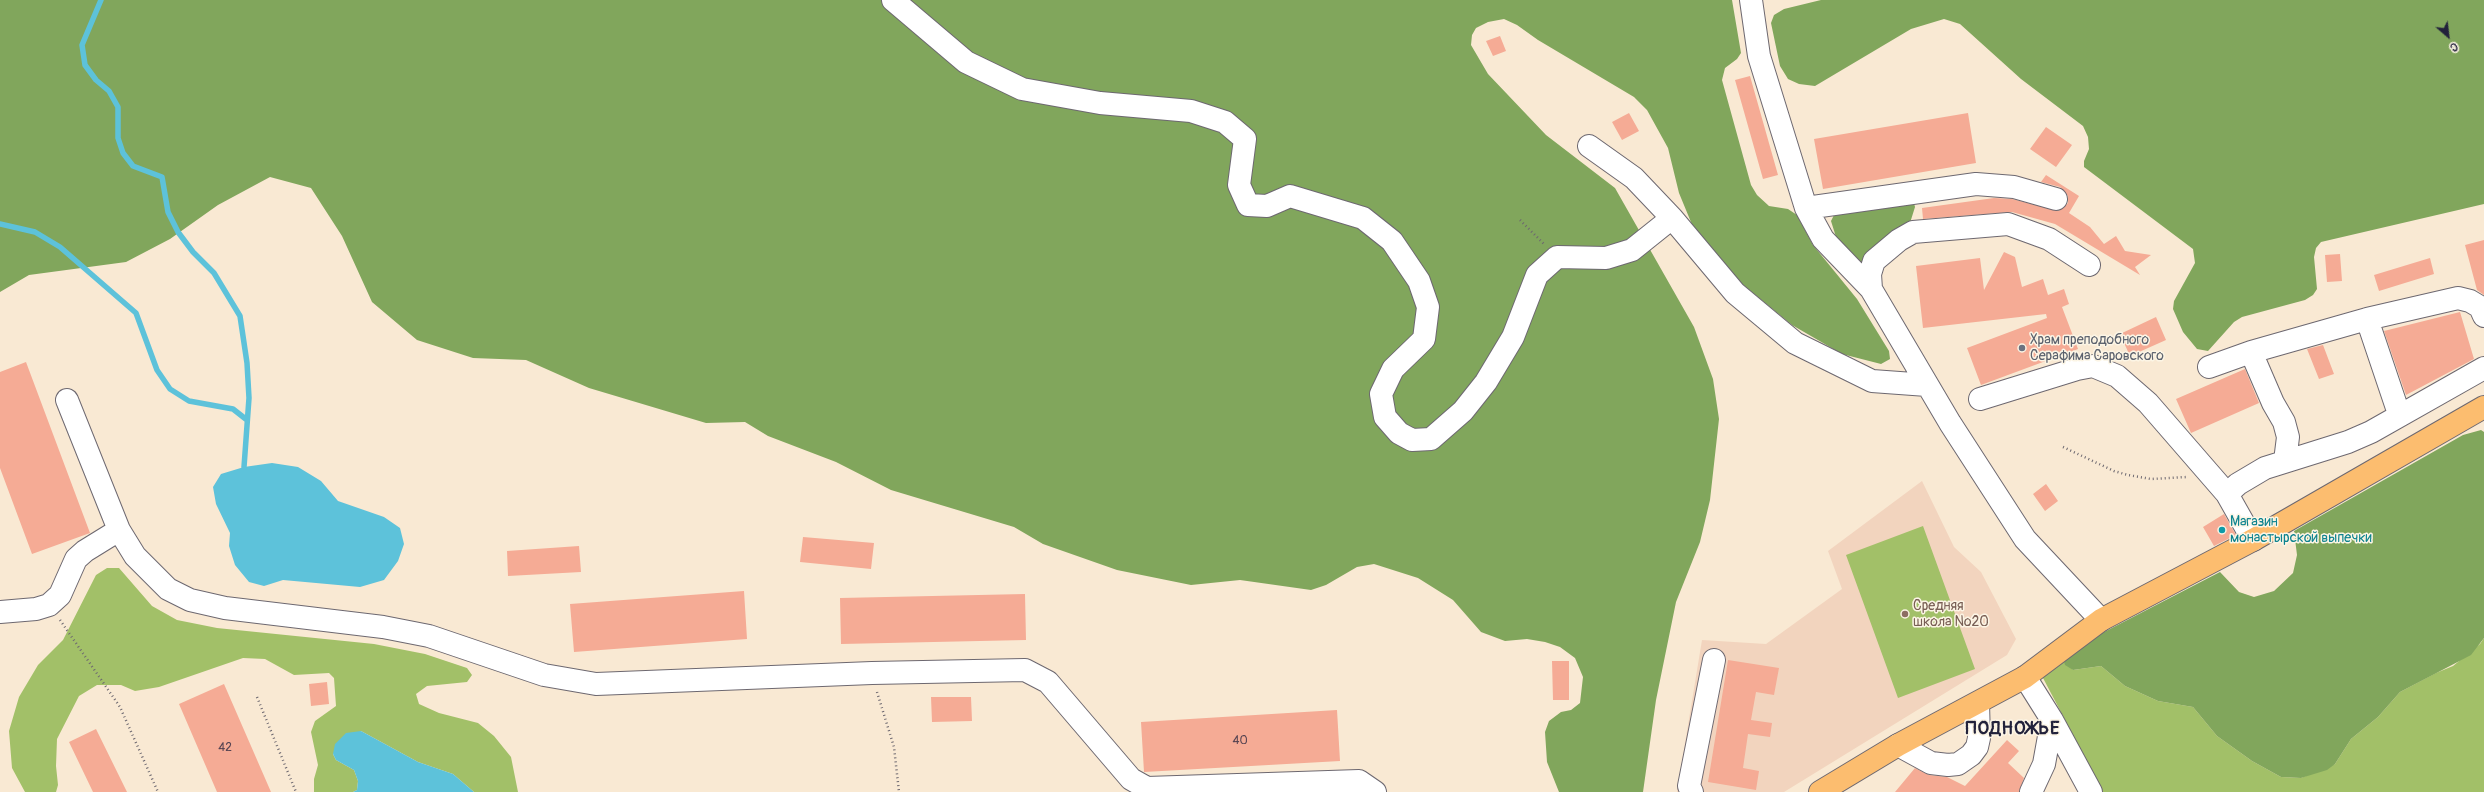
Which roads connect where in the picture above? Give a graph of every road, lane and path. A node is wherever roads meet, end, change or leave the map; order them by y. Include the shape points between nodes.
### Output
1 (893, 0) edge
2 (1751, 0) edge
3 (1589, 146) dead end
4 (2056, 199) dead end
5 (1806, 208) junction
6 (1672, 218) junction
7 (1520, 220) dead end
8 (1557, 257) junction
9 (2089, 265) dead end
10 (1871, 289) junction
11 (2484, 316) edge
12 (2367, 319) junction
13 (2251, 352) junction
14 (2209, 367) dead end
15 (2484, 368) edge
16 (1927, 385) junction
17 (1980, 399) dead end
18 (67, 400) dead end
19 (2484, 407) edge
20 (2399, 414) junction
21 (2064, 447) dead end
22 (2284, 461) junction
23 (2207, 471) junction
24 (2227, 494) junction
25 (119, 530) junction
26 (2253, 540) junction
27 (49, 605) junction
28 (0, 612) edge
29 (2101, 620) junction
30 (1714, 660) dead end
31 (872, 673) junction
32 (2025, 677) junction
33 (256, 697) dead end
34 (1978, 703) junction
35 (2052, 720) junction
36 (1898, 745) junction
37 (1826, 791) edge
38 (158, 792) edge
39 (296, 792) edge
40 (899, 792) edge
41 (1376, 792) edge
42 (1692, 792) edge
43 (2031, 792) edge
44 (2091, 792) edge

1 - 8 lane via 966,62 1022,89 1100,103 1191,111 1225,122 1245,139 1239,185 1248,205 1267,206 1290,196 1363,218 1392,241 1419,281 1428,307 1424,339 1393,369 1380,394 1385,417 1399,433 1412,440 1431,439 1463,411 1486,382 1513,337 1537,276
2 - 5 lane via 1759,56
3 - 6 lane via 1634,178
4 - 5 lane via 2014,187 1976,184
5 - 10 lane via 1823,239
6 - 8 lane via 1632,250 1606,258
6 - 16 lane via 1735,293 1795,342 1872,381
7 - 8 path
9 - 10 lane via 2049,239 2008,224 1914,232 1899,240 1874,261 1870,274
10 - 16 lane
11 - 12 lane via 2480,307 2458,298
12 - 13 lane
12 - 20 lane
13 - 14 lane
13 - 22 lane via 2284,422 2288,437
15 - 20 lane
16 - 29 lane via 2025,538
17 - 23 lane via 2093,366 2117,376 2148,402
18 - 25 lane
19 - 26 main road
20 - 22 lane via 2348,442
21 - 23 path via 2114,471 2151,479 2188,477
22 - 24 lane via 2265,468 2238,484
23 - 24 lane
24 - 26 lane
25 - 27 lane via 76,559 60,595
25 - 31 lane via 135,556 168,589 190,600 225,608 383,627 429,636 544,675 596,684
26 - 29 main road
27 - 28 lane via 36,609
27 - 38 path via 120,707
29 - 32 main road
30 - 42 lane via 1689,786
31 - 40 path via 894,746
31 - 41 lane via 1025,670 1048,682 1131,779 1147,788 1359,781
32 - 34 main road
32 - 35 lane
33 - 39 path
34 - 36 main road
34 - 36 lane via 1977,747 1958,764 1948,766 1931,762
35 - 43 lane via 2044,764
35 - 44 lane
36 - 37 main road

